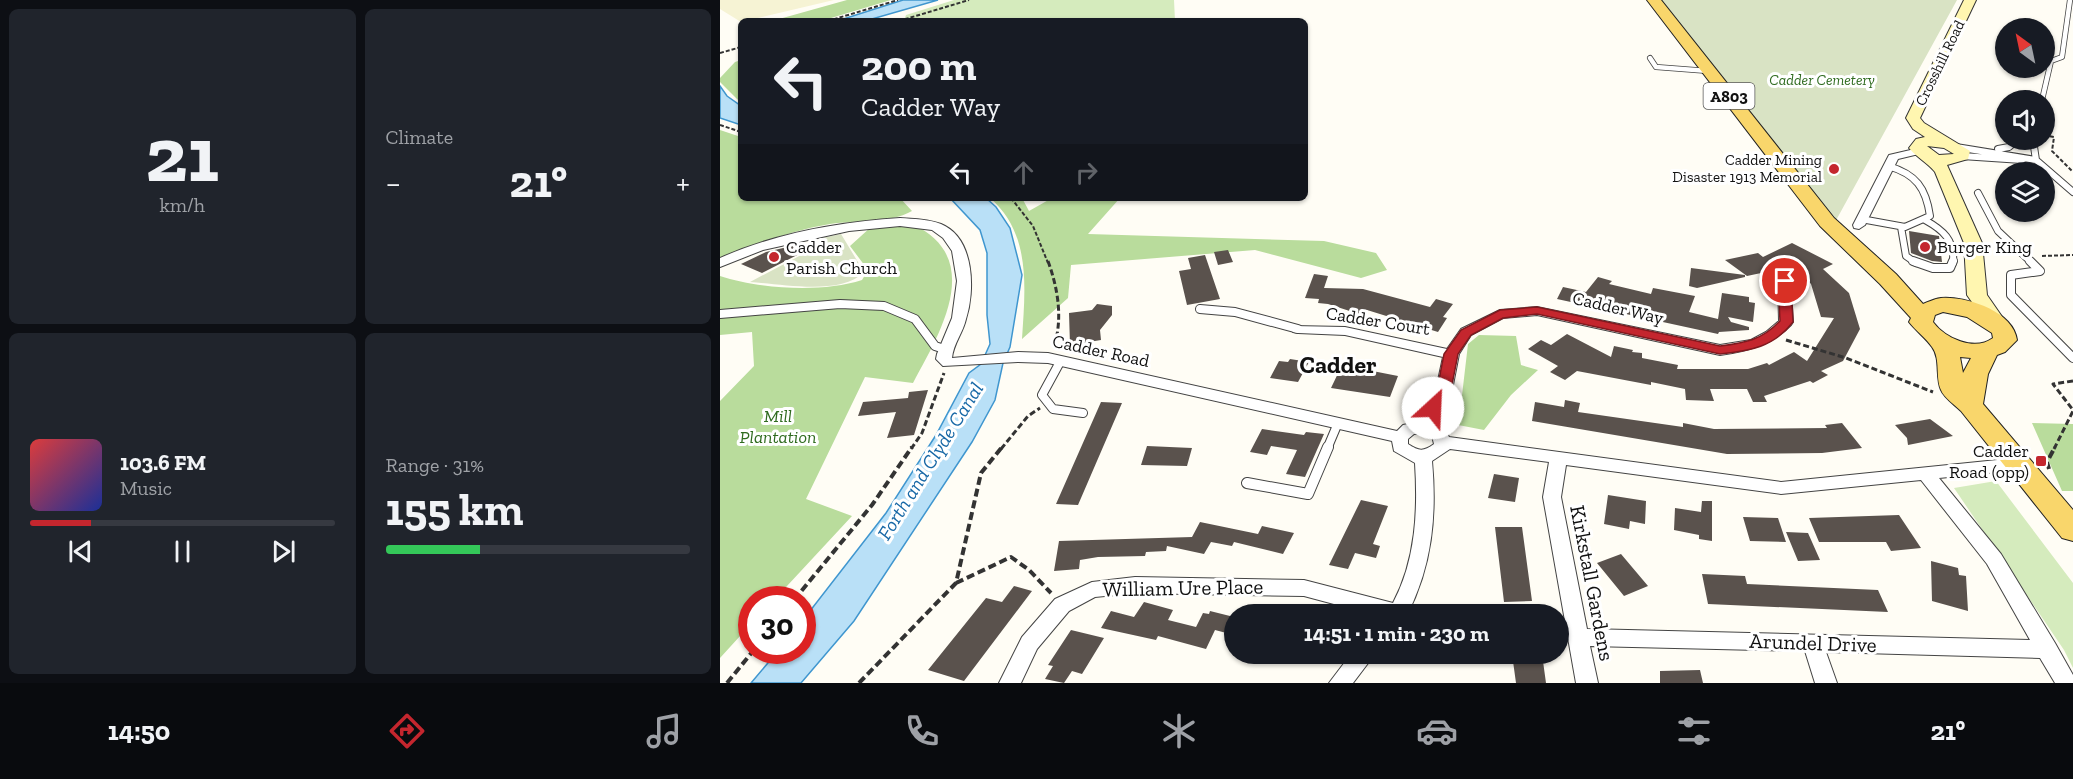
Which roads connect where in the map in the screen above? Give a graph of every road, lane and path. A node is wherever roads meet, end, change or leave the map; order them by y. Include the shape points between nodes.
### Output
1 (898, 0) edge
2 (969, 0) edge
3 (1654, 0) edge
4 (1970, 0) edge
5 (2070, 0) edge
6 (838, 18) edge
7 (909, 18) edge
8 (738, 48) edge
9 (720, 53) edge
10 (1650, 58) dead end
11 (1710, 71) junction
12 (2044, 90) edge
13 (720, 125) edge
14 (738, 131) edge
15 (1995, 150) edge
16 (2034, 150) edge
17 (2052, 150) edge
18 (1988, 151) junction
19 (1941, 153) junction
20 (2036, 160) junction
21 (1888, 166) junction
22 (2073, 172) edge
23 (2073, 192) edge
24 (1978, 193) dead end
25 (1014, 201) edge
26 (1925, 220) junction
27 (1860, 222) joint
28 (1901, 227) junction
29 (2073, 255) edge
30 (2025, 257) junction
31 (720, 263) edge
32 (1785, 281) dead end
33 (1950, 306) junction
34 (1200, 309) dead end
35 (720, 315) edge
36 (1298, 329) joint
37 (1773, 336) junction
38 (1942, 342) junction
39 (1987, 351) junction
40 (1451, 354) junction
41 (946, 356) junction
42 (2073, 358) edge
43 (1054, 360) junction
44 (2073, 381) edge
45 (1938, 394) dead end
46 (1046, 405) junction
47 (1970, 405) junction
48 (2073, 410) edge
49 (1083, 412) dead end
50 (1338, 423) junction
51 (1422, 427) junction
52 (1400, 437) junction
53 (1444, 442) junction
54 (1423, 457) junction
55 (1559, 457) junction
56 (2017, 464) junction
57 (1927, 475) junction
58 (2053, 478) dead end
59 (1247, 483) dead end
60 (2070, 523) edge
61 (956, 583) junction
62 (805, 586) edge
63 (1361, 604) edge
64 (1401, 604) edge
65 (1062, 605) junction
66 (1578, 636) junction
67 (1812, 642) junction
68 (2048, 649) junction
69 (742, 664) edge
70 (1356, 664) edge
71 (727, 683) edge
72 (859, 683) edge
73 (1010, 683) edge
74 (1340, 683) edge
75 (1587, 683) edge
76 (1826, 683) edge
77 (2066, 683) edge

1 - 6 path
2 - 7 path
3 - 11 main road, A803
4 - 19 main road, Crosshill Road via 1913,118
5 - 12 lane via 2062,57 2051,61
8 - 9 path
10 - 11 lane via 1656,67
11 - 33 main road, A803 via 1827,222 1902,297
13 - 14 path
15 - 18 lane
16 - 20 lane
17 - 22 path
18 - 19 lane
18 - 20 lane
19 - 20 lane
19 - 21 street via 1893,157
19 - 33 main road via 1973,243
20 - 23 lane
21 - 26 lane via 1906,170 1918,179 1929,207 1930,216
21 - 27 street
24 - 30 lane via 1998,231
25 - 43 path via 1029,217 1053,272 1060,336
26 - 28 lane
26 - 28 lane via 1946,232 1953,242 1950,268 1943,270 1912,262 1906,256
27 - 28 lane
29 - 30 path
30 - 42 lane via 2040,271 2011,274 2011,295
31 - 41 street via 798,236 891,223 936,226 960,253 965,283 957,327
32 - 37 street via 1786,322
33 - 38 main road, A803 via 1925,328
33 - 39 main road, A803 via 1995,321 2004,331 2005,340
34 - 36 lane via 1220,307
35 - 41 lane via 840,304 884,306 915,319
36 - 40 street, Cadder Court via 1345,332
37 - 40 street, Cadder Way via 1750,347 1720,350 1537,310 1500,314 1466,332
37 - 45 path via 1846,358
38 - 39 main road
38 - 47 main road, A803 via 1953,389
39 - 47 main road, A803 via 1975,374
40 - 51 street, Cadder Way via 1444,390
41 - 43 street, Cadder Road via 965,361 1018,357
41 - 62 path via 922,433 872,505
43 - 46 lane via 1042,395
43 - 50 street, Cadder Road
44 - 48 path via 2053,384
46 - 49 lane via 1056,411
46 - 61 path via 1028,416 981,473
47 - 56 main road, A803
48 - 58 path via 2047,462
50 - 52 street, Cadder Road
50 - 59 lane via 1308,494
51 - 52 street via 1408,429
51 - 53 street via 1439,433
52 - 54 street via 1403,451
53 - 54 street via 1436,454
53 - 55 street
54 - 64 street via 1427,500 1422,552
55 - 57 street via 1781,488
55 - 66 street, Kirkstall Gardens via 1551,497
56 - 57 street
56 - 60 main road, A803
57 - 68 street via 1994,559
61 - 65 path via 1011,557
61 - 72 path
63 - 65 street, William Ure Place via 1304,588 1136,585 1092,590
65 - 73 street, William Ure Place via 1029,643
66 - 67 street, Arundel Drive
66 - 75 street, Kirkstall Gardens
67 - 68 street, Arundel Drive
67 - 76 street
68 - 77 street
69 - 71 path
70 - 74 street

